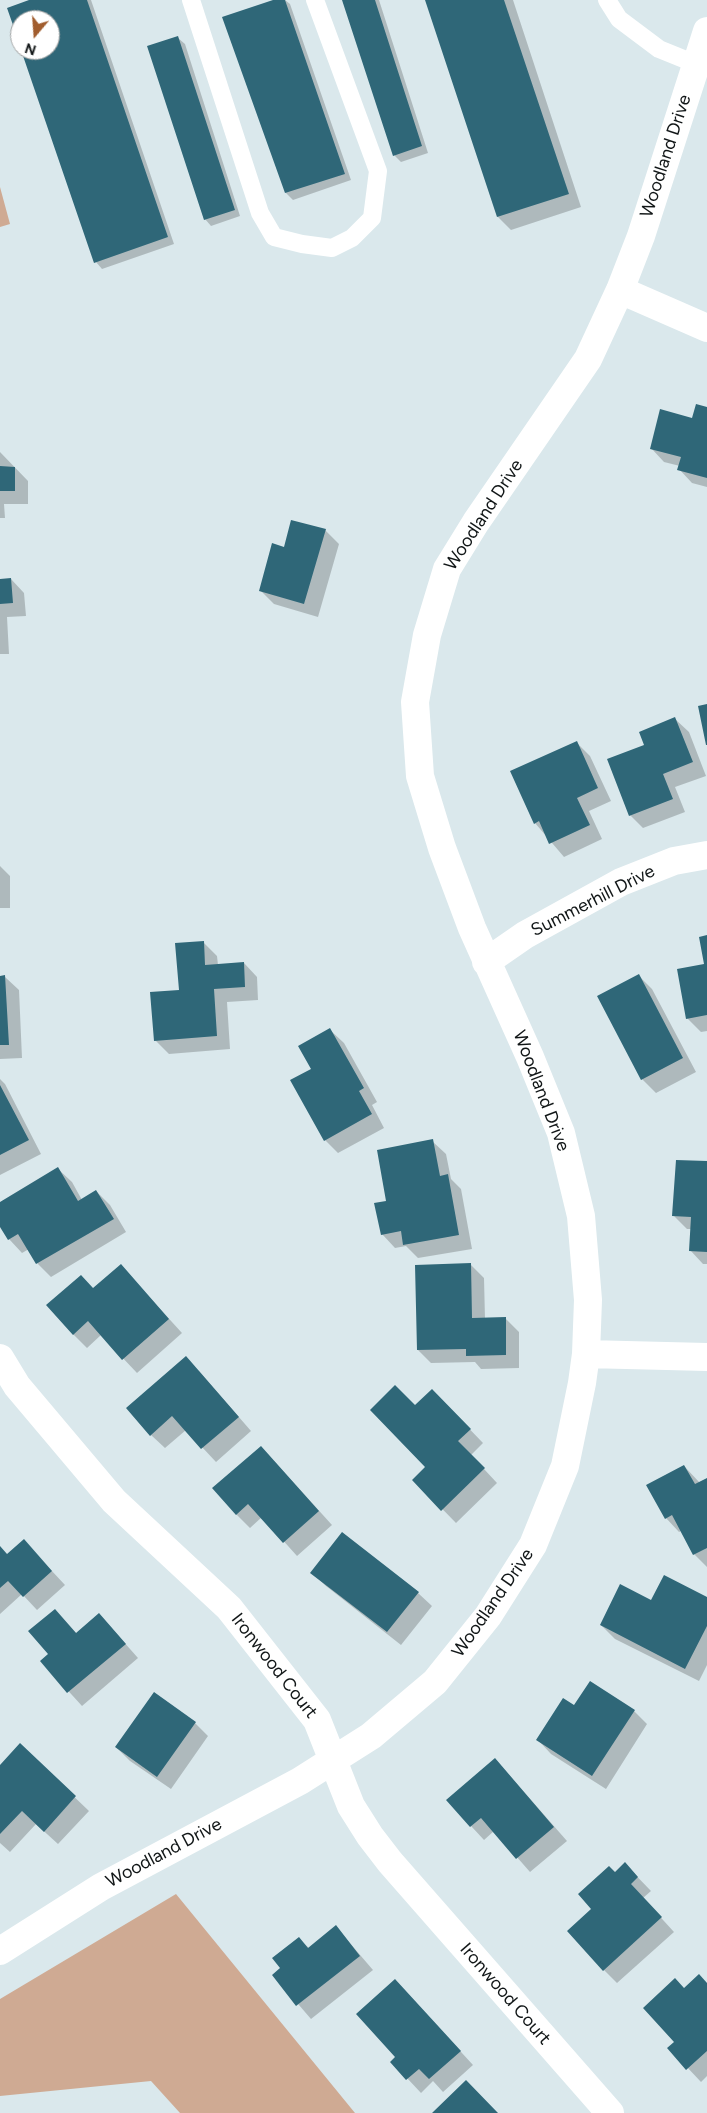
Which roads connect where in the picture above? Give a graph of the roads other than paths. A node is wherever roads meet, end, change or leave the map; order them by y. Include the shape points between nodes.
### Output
1 (191, 0) edge
2 (315, 0) edge
3 (607, 0) edge
4 (707, 32) edge
5 (696, 64) junction
6 (620, 290) junction
7 (707, 328) edge
8 (707, 855) edge
9 (486, 962) junction
10 (586, 1354) junction
11 (707, 1357) edge
12 (0, 1358) edge
13 (333, 1760) junction
14 (0, 1951) edge
15 (610, 2113) edge

1 - 2 lane via 260,213 274,237 332,248 352,238 372,218 378,171
3 - 5 lane via 619,19 660,50
4 - 5 street, Woodland Drive
5 - 6 street, Woodland Drive via 641,236
6 - 7 street
6 - 9 street, Woodland Drive via 588,359 446,569 427,635 415,702 420,776 442,848
8 - 9 street, Summerhill Drive via 674,861 620,882 526,935
9 - 10 street, Woodland Drive via 561,1133 581,1216 588,1300
10 - 11 street
10 - 13 street, Woodland Drive via 565,1466 533,1545 488,1616 436,1682 371,1736
12 - 13 street, Ironwood Court via 17,1386 114,1501 229,1608 317,1720
13 - 14 street, Woodland Drive via 300,1781 101,1887
13 - 15 street, Ironwood Court via 352,1806 390,1862

